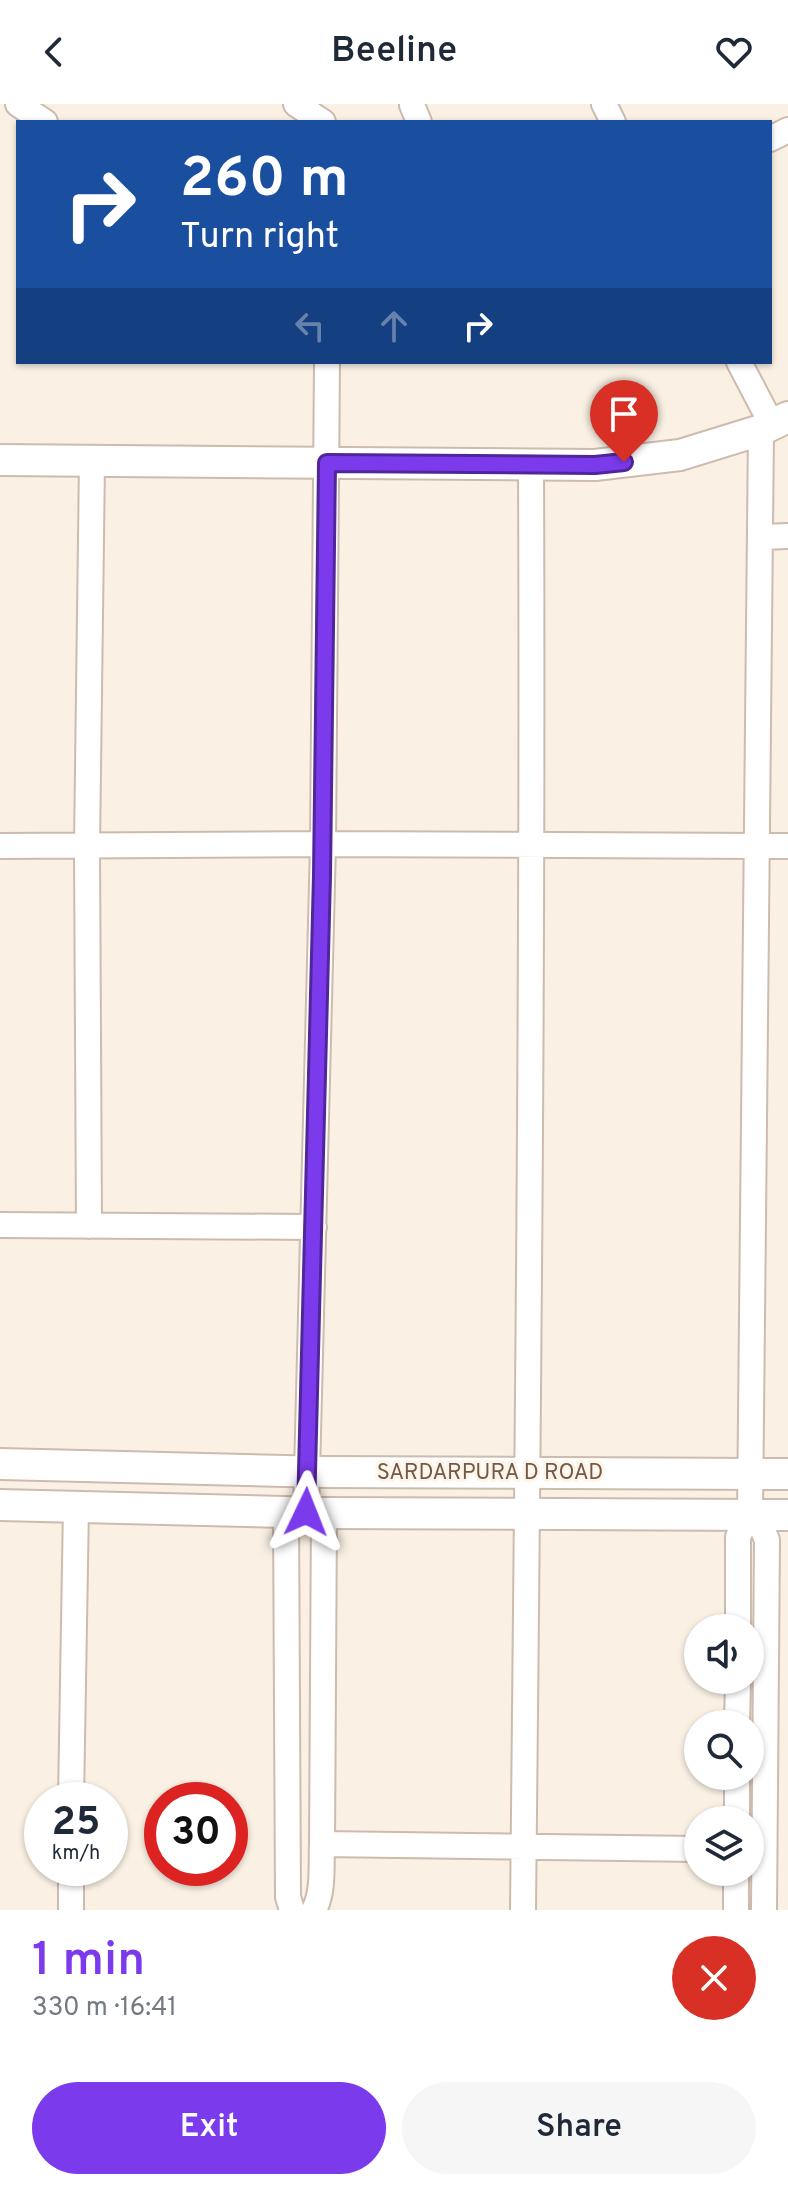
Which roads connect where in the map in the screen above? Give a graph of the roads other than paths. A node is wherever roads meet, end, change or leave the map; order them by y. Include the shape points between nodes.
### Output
1 (18, 104) edge
2 (301, 105) edge
3 (42, 120) edge
4 (320, 120) edge
5 (327, 364) edge
6 (740, 364) edge
7 (773, 424) edge
8 (0, 460) edge
9 (92, 461) junction
10 (327, 463) junction
11 (531, 465) junction
12 (788, 536) edge
13 (761, 537) junction
14 (323, 844) junction
15 (532, 844) junction
16 (756, 845) junction
17 (0, 846) edge
18 (87, 846) junction
19 (788, 846) edge
20 (0, 1225) edge
21 (89, 1226) junction
22 (314, 1227) junction
23 (0, 1464) edge
24 (307, 1471) junction
25 (529, 1472) junction
26 (751, 1474) junction
27 (788, 1474) edge
28 (0, 1505) edge
29 (76, 1506) junction
30 (305, 1512) junction
31 (528, 1514) junction
32 (750, 1515) junction
33 (788, 1515) edge
34 (738, 1614) edge
35 (71, 1782) edge
36 (758, 1806) edge
37 (322, 1844) junction
38 (524, 1846) junction
39 (684, 1849) edge
40 (71, 1886) edge
41 (736, 1886) edge
42 (761, 1886) edge
43 (71, 1910) edge
44 (292, 1910) edge
45 (314, 1910) edge
46 (523, 1910) edge
47 (736, 1910) edge
48 (764, 1910) edge

1 - 3 street
2 - 4 street
5 - 10 street
6 - 7 street
7 - 11 street via 680,455 595,465
7 - 13 street
8 - 9 street
9 - 10 street
9 - 18 street
10 - 11 street
10 - 14 street
11 - 15 street
12 - 13 street
13 - 16 street
14 - 15 street
14 - 18 street
14 - 22 street
15 - 16 street
15 - 25 street
16 - 19 street
16 - 26 street
17 - 18 street
18 - 21 street
20 - 21 street
21 - 22 street
22 - 24 street
23 - 24 street, SARDARPURA D ROAD
24 - 25 street, SARDARPURA D ROAD
24 - 30 street
25 - 26 street, SARDARPURA D ROAD
25 - 31 street
26 - 27 street, SARDARPURA D ROAD
26 - 32 street
28 - 29 street, SARDARPURA D ROAD
29 - 30 street, SARDARPURA D ROAD
29 - 35 street
30 - 31 street, SARDARPURA D ROAD
30 - 37 street
30 - 44 street via 288,1897
31 - 32 street, SARDARPURA D ROAD
31 - 38 street
32 - 33 street, SARDARPURA D ROAD
32 - 34 street via 738,1537
32 - 36 street via 767,1540
37 - 38 street
37 - 45 street
38 - 39 street
38 - 46 street
40 - 43 street
41 - 47 street
42 - 48 street

